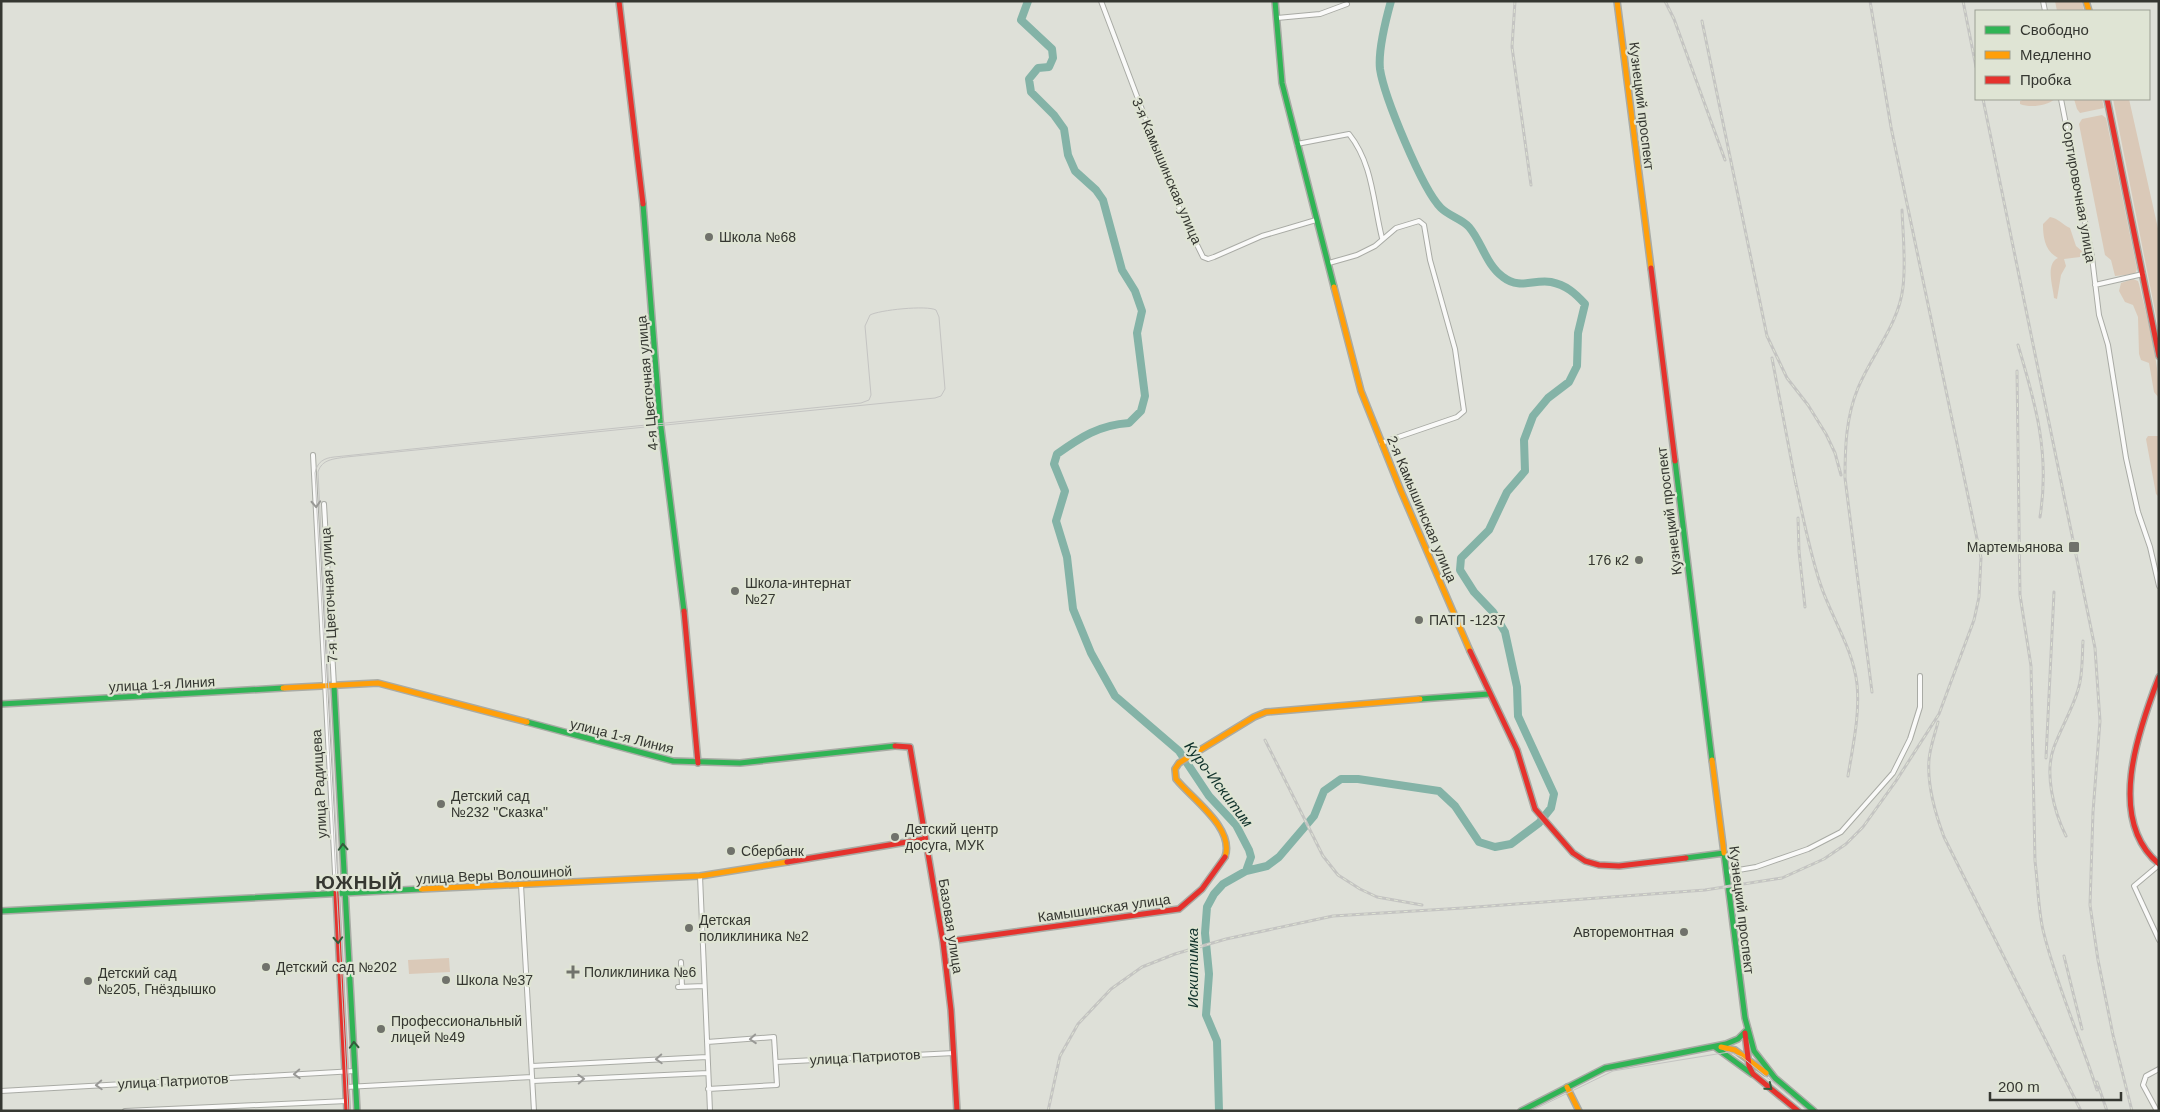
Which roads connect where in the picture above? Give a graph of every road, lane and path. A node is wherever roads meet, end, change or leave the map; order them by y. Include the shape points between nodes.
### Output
1 (619, 1) edge
2 (1101, 1) edge
3 (1275, 1) edge
4 (1617, 1) edge
5 (1347, 4) dead end
6 (1277, 18) junction
7 (2061, 100) edge
8 (2107, 100) edge
9 (1297, 144) junction
10 (1316, 220) junction
11 (1382, 238) junction
12 (1329, 263) junction
13 (2142, 274) junction
14 (2094, 285) junction
15 (2159, 356) edge
16 (1381, 443) junction
17 (313, 456) dead end
18 (324, 504) dead end
19 (2159, 586) edge
20 (1920, 676) dead end
21 (2159, 677) edge
22 (334, 686) junction
23 (324, 687) junction
24 (1489, 694) junction
25 (1, 704) edge
26 (910, 747) joint
27 (698, 763) junction
28 (925, 840) junction
29 (1724, 853) junction
30 (2159, 865) edge
31 (1726, 872) junction
32 (700, 876) junction
33 (520, 885) junction
34 (336, 892) junction
35 (345, 892) junction
36 (1, 911) edge
37 (2159, 940) edge
38 (943, 942) junction
39 (681, 962) dead end
40 (704, 986) junction
41 (1746, 1030) junction
42 (707, 1042) junction
43 (1717, 1047) junction
44 (954, 1053) junction
45 (707, 1057) junction
46 (1748, 1059) junction
47 (776, 1062) junction
48 (532, 1066) junction
49 (2159, 1069) edge
50 (345, 1071) junction
51 (355, 1071) junction
52 (708, 1073) junction
53 (1752, 1074) junction
54 (1775, 1078) junction
55 (533, 1079) junction
56 (346, 1087) junction
57 (356, 1087) junction
58 (1567, 1087) junction
59 (708, 1090) junction
60 (1, 1091) edge
61 (347, 1101) junction
62 (126, 1111) edge
63 (347, 1111) edge
64 (357, 1111) edge
65 (534, 1111) edge
66 (710, 1111) edge
67 (957, 1111) edge
68 (1521, 1111) edge
69 (1579, 1111) edge
70 (1798, 1111) edge
71 (1814, 1111) edge
72 (2157, 1111) edge

1 - 27 street, 4-я Цветочная улица via 640,178 660,420
2 - 10 street, 3-я Камышинская улица via 1174,193 1203,257 1208,259 1262,236
3 - 6 street, 2-я Камышинская улица
4 - 29 street, Кузнецкий проспект
5 - 6 street via 1320,14
6 - 9 street, 2-я Камышинская улица via 1282,83
7 - 14 street, Сортировочная улица via 2092,257
8 - 13 street
9 - 10 street, 2-я Камышинская улица
9 - 11 street via 1349,134 1368,170
10 - 12 street, 2-я Камышинская улица
11 - 12 street via 1375,246 1357,255
11 - 16 street via 1412,222 1419,221 1424,225 1430,260 1455,349 1464,411 1457,417
12 - 16 street, 2-я Камышинская улица via 1361,391
13 - 14 street
13 - 15 street
14 - 19 street, Сортировочная улица via 2108,345 2126,458
16 - 24 street, 2-я Камышинская улица
17 -> 23 street, улица Радищева
18 - 22 street, 7-я Цветочная улица
20 - 31 street via 1920,707 1910,739 1893,772 1841,832 1791,855 1756,867
21 - 30 street via 2139,737 2131,794 2138,838 2145,852
22 - 23 street, улица 1-я Линия
22 - 27 street, улица 1-я Линия via 378,683 644,754
35 -> 22 street, улица Радищева
23 - 25 street, улица 1-я Линия
23 - 34 street, улица Радищева
24 - 29 street, 2-я Камышинская улица via 1517,750 1535,808 1573,853 1599,865 1619,866
24 - 38 street, Камышинская улица via 1266,712 1254,717 1179,763 1174,773 1219,827 1227,846 1222,863 1194,899 1179,909
26 - 27 street, улица 1-я Линия via 740,763
26 - 28 street, Базовая улица
28 - 32 street, улица Веры Волошиной
28 - 38 street, Базовая улица
29 - 31 street, Кузнецкий проспект
30 - 37 street via 2134,886
31 - 41 street, Кузнецкий проспект
32 - 33 street, улица Веры Волошиной
32 - 40 street
33 - 35 street, улица Веры Волошиной
33 - 48 street
34 - 35 street, улица Веры Волошиной
34 - 36 street, улица Веры Волошиной
34 -> 50 street, улица Радищева
51 -> 35 street, улица Радищева
38 - 44 street, Базовая улица
39 - 40 street via 680,987
40 - 42 street
41 - 43 street via 1735,1041
41 - 46 street, Кузнецкий проспект
41 - 54 street, Кузнецкий проспект via 1754,1051
42 - 45 street
47 -> 42 street via 774,1037
43 - 46 street via 1735,1050
43 - 53 street
43 - 58 street via 1605,1068
44 - 47 street, улица Патриотов
44 - 67 street, Базовая улица
45 -> 48 street
45 - 52 street
46 - 53 street, Кузнецкий проспект
46 - 54 street
47 - 59 street via 777,1085
48 - 55 street
49 - 72 street via 2146,1076 2143,1085
50 - 51 street, улица Патриотов
50 - 56 street, улица Радищева
50 -> 60 street, улица Патриотов
51 - 57 street, улица Радищева
55 -> 52 street
52 - 59 street
53 -> 70 street
54 - 71 street, Кузнецкий проспект
55 - 57 street
55 - 65 street
56 - 57 street
56 - 61 street, улица Радищева
57 - 64 street, улица Радищева
58 - 68 street
58 - 69 street
59 - 66 street
61 - 62 street, улица Патриотов
61 - 63 street, улица Радищева

